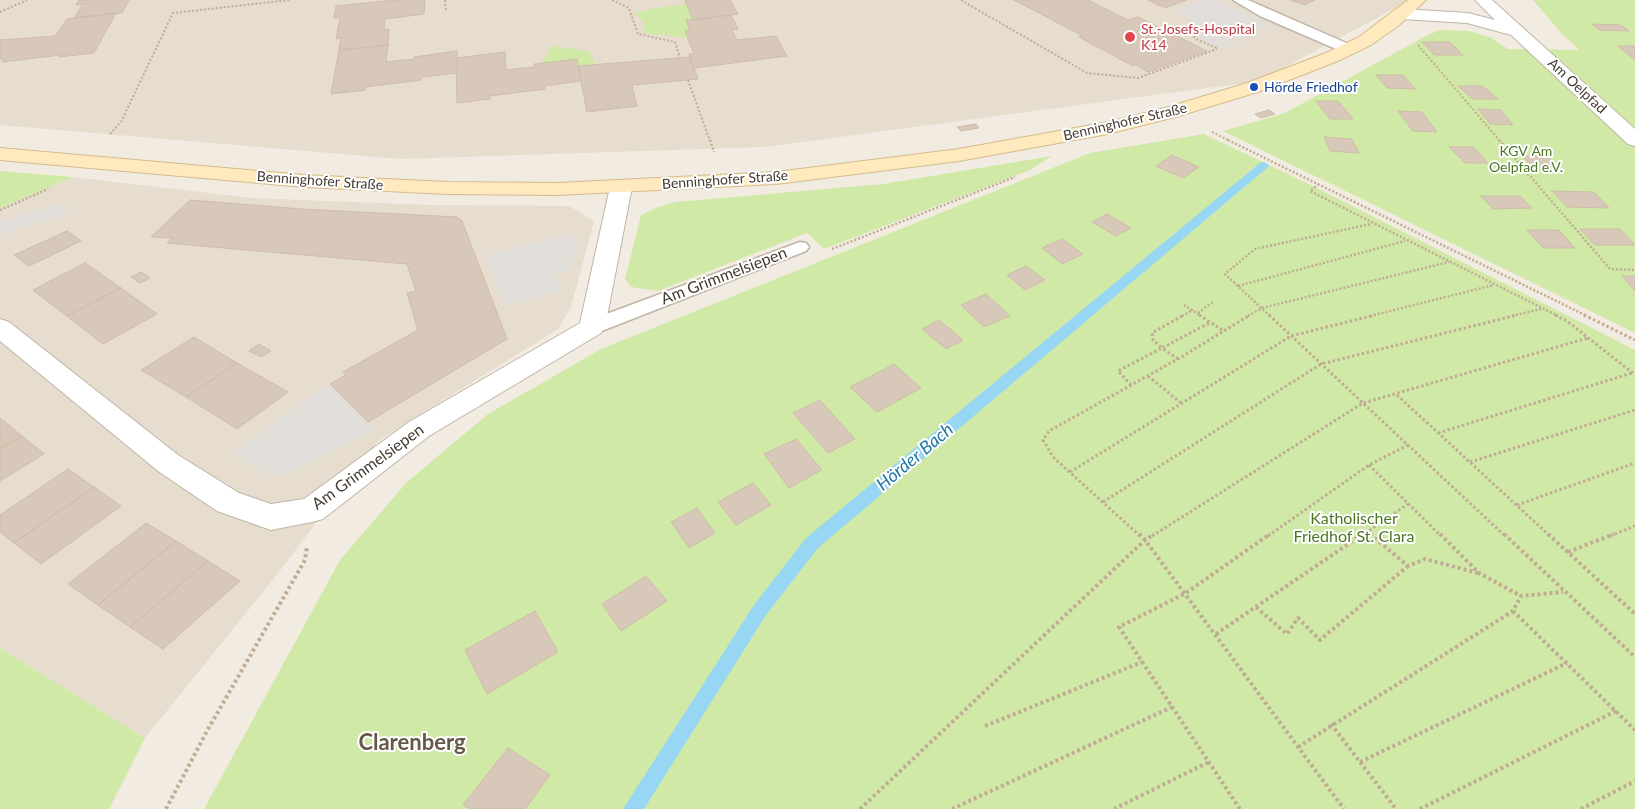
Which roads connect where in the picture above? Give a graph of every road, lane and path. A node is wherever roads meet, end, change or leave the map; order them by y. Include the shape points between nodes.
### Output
1 (27, 0) edge
2 (290, 0) edge
3 (446, 0) edge
4 (612, 0) edge
5 (961, 0) edge
6 (1239, 0) edge
7 (1418, 0) edge
8 (1483, 0) edge
9 (0, 12) edge
10 (446, 12) dead end
11 (1402, 14) junction
12 (1186, 27) dead end
13 (1518, 32) junction
14 (1415, 42) dead end
15 (1348, 49) junction
16 (680, 58) dead end
17 (688, 80) dead end
18 (1172, 112) junction
19 (105, 140) dead end
20 (1635, 140) edge
21 (0, 154) edge
22 (716, 158) dead end
23 (1023, 174) dead end
24 (1320, 184) junction
25 (621, 187) junction
26 (52, 188) dead end
27 (0, 210) edge
28 (1371, 224) junction
29 (1405, 241) junction
30 (800, 247) joint
31 (1449, 262) junction
32 (1635, 270) edge
33 (1494, 285) junction
34 (1238, 286) junction
35 (1213, 302) dead end
36 (1184, 304) dead end
37 (1262, 308) junction
38 (1541, 309) junction
39 (1193, 310) junction
40 (1198, 313) junction
41 (1211, 322) junction
42 (592, 327) junction
43 (0, 328) edge
44 (1224, 331) junction
45 (1291, 336) junction
46 (1588, 338) junction
47 (1635, 340) edge
48 (1162, 348) junction
49 (1178, 359) junction
50 (1321, 364) junction
51 (1634, 374) edge
52 (1148, 376) junction
53 (1131, 385) junction
54 (1396, 394) junction
55 (1181, 403) junction
56 (1363, 403) junction
57 (1635, 410) edge
58 (1438, 433) junction
59 (1408, 445) junction
60 (1470, 462) junction
61 (1635, 463) edge
62 (1369, 466) junction
63 (1070, 472) junction
64 (1103, 502) junction
65 (1408, 504) junction
66 (1517, 505) junction
67 (312, 510) junction
68 (1635, 526) edge
69 (1367, 532) junction
70 (1145, 540) junction
71 (1568, 552) junction
72 (1408, 566) junction
73 (1479, 573) junction
74 (1563, 592) junction
75 (1186, 593) junction
76 (1521, 596) junction
77 (1256, 607) junction
78 (1633, 609) edge
79 (1513, 611) junction
80 (1635, 614) edge
81 (1216, 634) junction
82 (1635, 657) edge
83 (1142, 662) junction
84 (1567, 663) junction
85 (1172, 707) junction
86 (1616, 711) junction
87 (1331, 724) junction
88 (985, 726) dead end
89 (1635, 730) edge
90 (1298, 747) junction
91 (1209, 762) junction
92 (1360, 762) junction
93 (1635, 781) edge
94 (166, 809) edge
95 (860, 809) edge
96 (952, 809) edge
97 (1114, 809) edge
98 (1240, 809) edge
99 (1344, 809) edge
100 (1396, 809) edge
101 (1420, 809) edge
102 (1581, 809) edge

1 - 9 path
2 - 19 path via 173,13 121,122
3 - 10 path
4 - 16 path via 628,8 638,34 675,42
5 - 12 path via 1087,73 1138,78 1217,49 1196,39
6 - 15 lane
7 - 11 main road, Benninghofer Straße
8 - 13 street, Am Oelpfad
11 - 13 street, Am Oelpfad via 1468,18
11 - 15 main road, Benninghofer Straße via 1365,41
13 - 20 street, Am Oelpfad
14 - 32 path via 1610,269
15 - 18 main road, Benninghofer Straße via 1254,88
17 - 22 path
18 - 24 path
18 - 25 main road, Benninghofer Straße via 1038,141 880,166 776,178
21 - 25 main road, Benninghofer Straße via 360,184 504,189
23 - 30 path via 827,251
24 - 28 path via 1310,191
24 - 47 path
25 - 42 street
26 - 27 path
28 - 29 path
28 - 34 path via 1255,250 1225,274
29 - 31 path
29 - 34 path
30 - 42 lane, Am Grimmelsiepen
31 - 33 path
31 - 37 path
33 - 38 path
33 - 45 path
34 - 37 path
35 - 40 path
36 - 39 path
37 - 44 path
37 - 45 path
38 - 46 path via 1567,321
38 - 50 path
39 - 40 path
39 - 48 path via 1152,333 1153,340
40 - 41 path
41 - 44 path
41 - 48 path
42 - 67 street, Am Grimmelsiepen via 419,429
43 - 67 street, Am Grimmelsiepen via 168,463 228,502 271,517
44 - 49 path
45 - 50 path
45 - 55 path
46 - 51 path
46 - 54 path
48 - 49 path
48 - 53 path via 1118,371
49 - 52 path
50 - 56 path
50 - 64 path
51 - 58 path
52 - 53 path
52 - 55 path
53 - 63 path via 1049,431 1043,440 1053,458
54 - 56 path
54 - 58 path
55 - 63 path
56 - 59 path
56 - 70 path
57 - 60 path
58 - 60 path
59 - 62 path
59 - 74 path
60 - 66 path
61 - 66 path
62 - 65 path
62 - 75 path
63 - 64 path
64 - 70 path
65 - 69 path
65 - 73 path
66 - 71 path
67 - 94 path via 305,560 207,730
68 - 71 path
69 - 72 path
69 - 77 path
70 - 75 path
70 - 95 path
71 - 78 path
72 - 73 path via 1425,559
72 - 77 path via 1320,640 1298,618 1287,634
73 - 76 path
74 - 76 path
74 - 82 path
75 - 81 path
75 - 83 path via 1119,627
76 - 79 path
77 - 81 path
78 - 80 path
79 - 84 path
79 - 87 path
81 - 90 path
83 - 85 path
83 - 88 path
84 - 86 path
84 - 92 path
85 - 91 path
85 - 96 path
86 - 89 path
86 - 101 path
87 - 90 path
87 - 92 path
90 - 99 path
91 - 97 path
91 - 98 path
92 - 100 path
93 - 102 path

